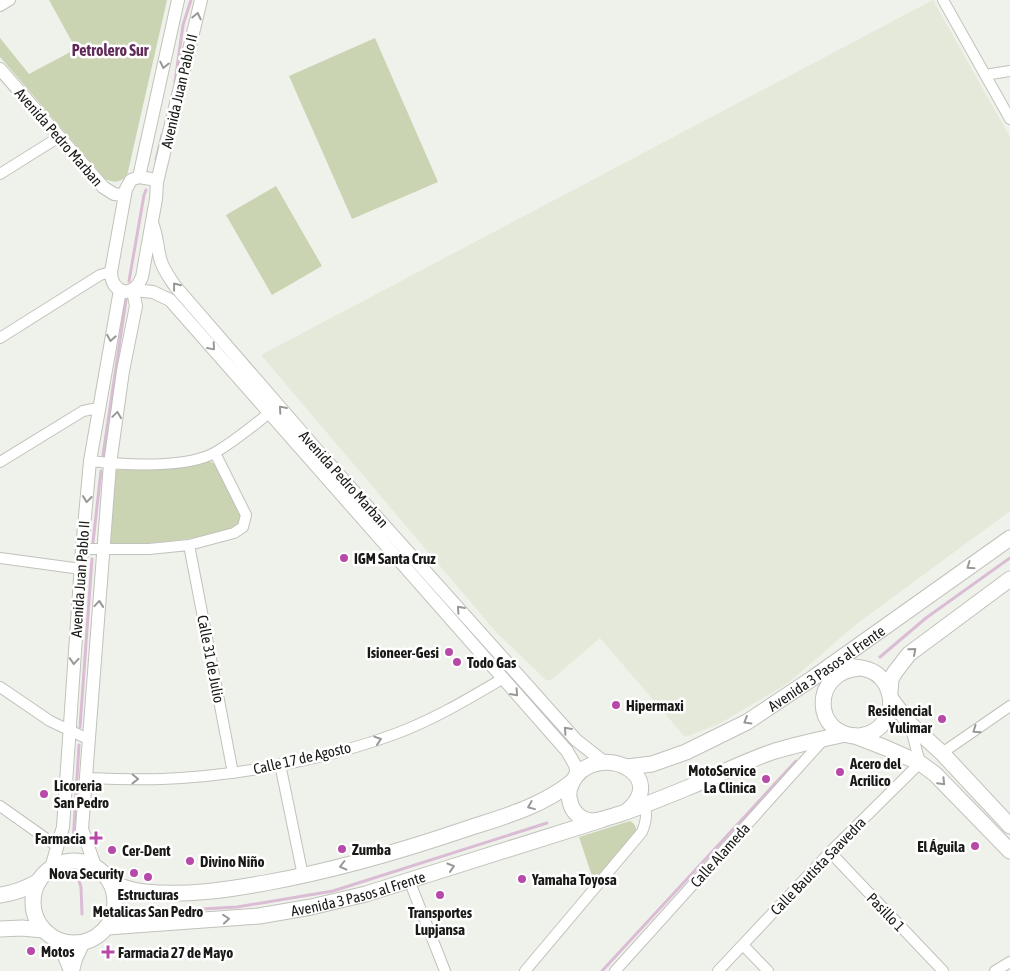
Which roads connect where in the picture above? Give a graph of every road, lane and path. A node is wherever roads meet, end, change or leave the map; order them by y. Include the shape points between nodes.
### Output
1 (10, 0) edge
2 (178, 0) edge
3 (201, 0) edge
4 (943, 0) edge
5 (0, 6) edge
6 (0, 69) edge
7 (1010, 70) edge
8 (985, 75) junction
9 (1010, 119) edge
10 (59, 137) junction
11 (0, 174) edge
12 (139, 178) junction
13 (157, 182) junction
14 (124, 196) junction
15 (152, 223) junction
16 (111, 272) junction
17 (129, 290) junction
18 (0, 338) edge
19 (98, 408) junction
20 (269, 413) junction
21 (215, 453) junction
22 (90, 461) junction
23 (0, 462) edge
24 (110, 464) junction
25 (1010, 538) edge
26 (189, 545) junction
27 (82, 549) junction
28 (104, 550) junction
29 (0, 558) edge
30 (81, 569) junction
31 (1010, 579) edge
32 (831, 665) junction
33 (860, 668) junction
34 (502, 679) junction
35 (0, 687) edge
36 (824, 693) junction
37 (890, 695) junction
38 (1010, 706) edge
39 (910, 724) junction
40 (69, 729) junction
41 (849, 735) junction
42 (825, 738) junction
43 (88, 740) junction
44 (942, 754) junction
45 (604, 762) junction
46 (280, 764) junction
47 (920, 764) junction
48 (628, 767) junction
49 (233, 773) junction
50 (86, 778) junction
51 (575, 778) junction
52 (645, 805) junction
53 (0, 806) edge
54 (627, 811) junction
55 (601, 820) junction
56 (1010, 826) edge
57 (58, 847) junction
58 (1010, 851) edge
59 (830, 852) junction
60 (95, 866) junction
61 (52, 868) junction
62 (303, 876) junction
63 (409, 880) junction
64 (39, 881) junction
65 (112, 884) junction
66 (0, 895) edge
67 (107, 927) junction
68 (0, 929) edge
69 (48, 934) junction
70 (84, 942) junction
71 (743, 945) junction
72 (1010, 962) edge
73 (71, 971) edge
74 (445, 971) edge
75 (525, 971) edge
76 (615, 971) edge
77 (718, 971) edge
78 (768, 971) edge
79 (943, 971) edge
80 (995, 971) edge

1 - 5 street
2 -> 12 street, Avenida Juan Pablo II
13 -> 3 street, Avenida Juan Pablo II
4 - 8 street
6 - 10 street, Avenida Pedro Marban
7 - 8 street
8 - 9 street
10 - 11 street
10 - 14 street, Avenida Pedro Marban via 103,187
12 - 13 street
12 - 14 street via 127,184
13 - 15 street, Avenida Juan Pablo II
14 - 16 street
15 - 17 street, Avenida Juan Pablo II via 142,277 139,284
45 -> 15 street, Avenida Pedro Marban via 576,740 175,286 160,258
16 - 17 street via 114,286
16 - 18 street via 100,274
17 -> 19 street, Avenida Juan Pablo II
17 -> 20 street, Avenida Pedro Marban via 153,292 170,300
24 -> 17 street, Avenida Juan Pablo II via 136,306
19 - 22 street, Avenida Juan Pablo II
19 - 23 street via 83,411
20 - 21 street
20 - 34 street, Avenida Pedro Marban
21 - 24 street via 178,463
21 - 26 street via 246,514 243,526 234,533
22 - 24 street
22 -> 27 street, Avenida Juan Pablo II
24 - 28 street, Avenida Juan Pablo II
25 -> 32 main road, Avenida 3 Pasos al Frente
26 - 28 street
26 - 49 street, Calle 31 de Julio
27 - 28 street
27 - 30 street, Avenida Juan Pablo II
43 -> 28 street, Avenida Juan Pablo II
29 - 30 street
30 -> 40 street, Avenida Juan Pablo II
37 -> 31 main road via 891,679 909,654
32 - 33 main road
32 - 36 main road
32 -> 48 main road, Avenida 3 Pasos al Frente via 747,722 686,752 652,764
33 - 36 main road via 834,677
33 - 37 main road via 879,675
46 -> 34 street, Calle 17 de Agosto via 338,752 396,734 451,709
34 -> 51 street, Avenida Pedro Marban via 568,751 575,765
35 - 40 street via 50,721
36 - 41 main road via 826,718 838,730
37 - 39 main road
37 - 41 main road via 890,709 881,726 863,735
38 -> 44 street
39 - 44 main road
39 - 47 street
40 - 43 street
40 - 57 street, Avenida Juan Pablo II via 63,826
41 - 42 main road
41 - 47 main road
42 - 52 main road via 775,751
42 - 76 street, Calle Alameda
43 - 50 street, Avenida Juan Pablo II
44 - 56 main road
45 - 48 main road
45 - 51 main road via 594,764
46 - 49 street, Calle 17 de Agosto
46 - 62 street
47 -> 58 main road via 935,774
47 - 59 street, Calle Bautista Saavedra
48 - 54 main road via 640,785 638,800
50 -> 49 street, Calle 17 de Agosto via 162,779
50 - 60 street, Avenida Juan Pablo II via 82,829
51 - 55 main road via 569,798 571,807 584,819
51 -> 62 main road, Avenida 3 Pasos al Frente via 556,795 533,806 391,853
52 - 54 main road
52 - 75 street via 647,814 642,832
53 - 57 street
54 - 55 main road
63 -> 55 main road, Avenida 3 Pasos al Frente
57 - 61 street, Avenida Juan Pablo II
59 - 71 street, Calle Bautista Saavedra
59 - 79 street, Pasillo 1
60 - 61 main road via 78,861
60 - 65 main road
61 - 64 main road
62 - 65 main road, Avenida 3 Pasos al Frente via 228,890 186,893 143,892
67 -> 63 main road, Avenida 3 Pasos al Frente via 259,916 357,896
63 - 74 street
64 - 66 main road via 15,893
64 - 69 main road via 33,901 37,921
65 - 67 main road via 116,907
67 - 70 main road via 101,934
68 - 69 main road via 22,928
69 - 70 main road via 62,942
69 - 73 street
70 - 73 street
71 - 77 street, Calle Bautista Saavedra
71 - 78 street
72 - 80 street

